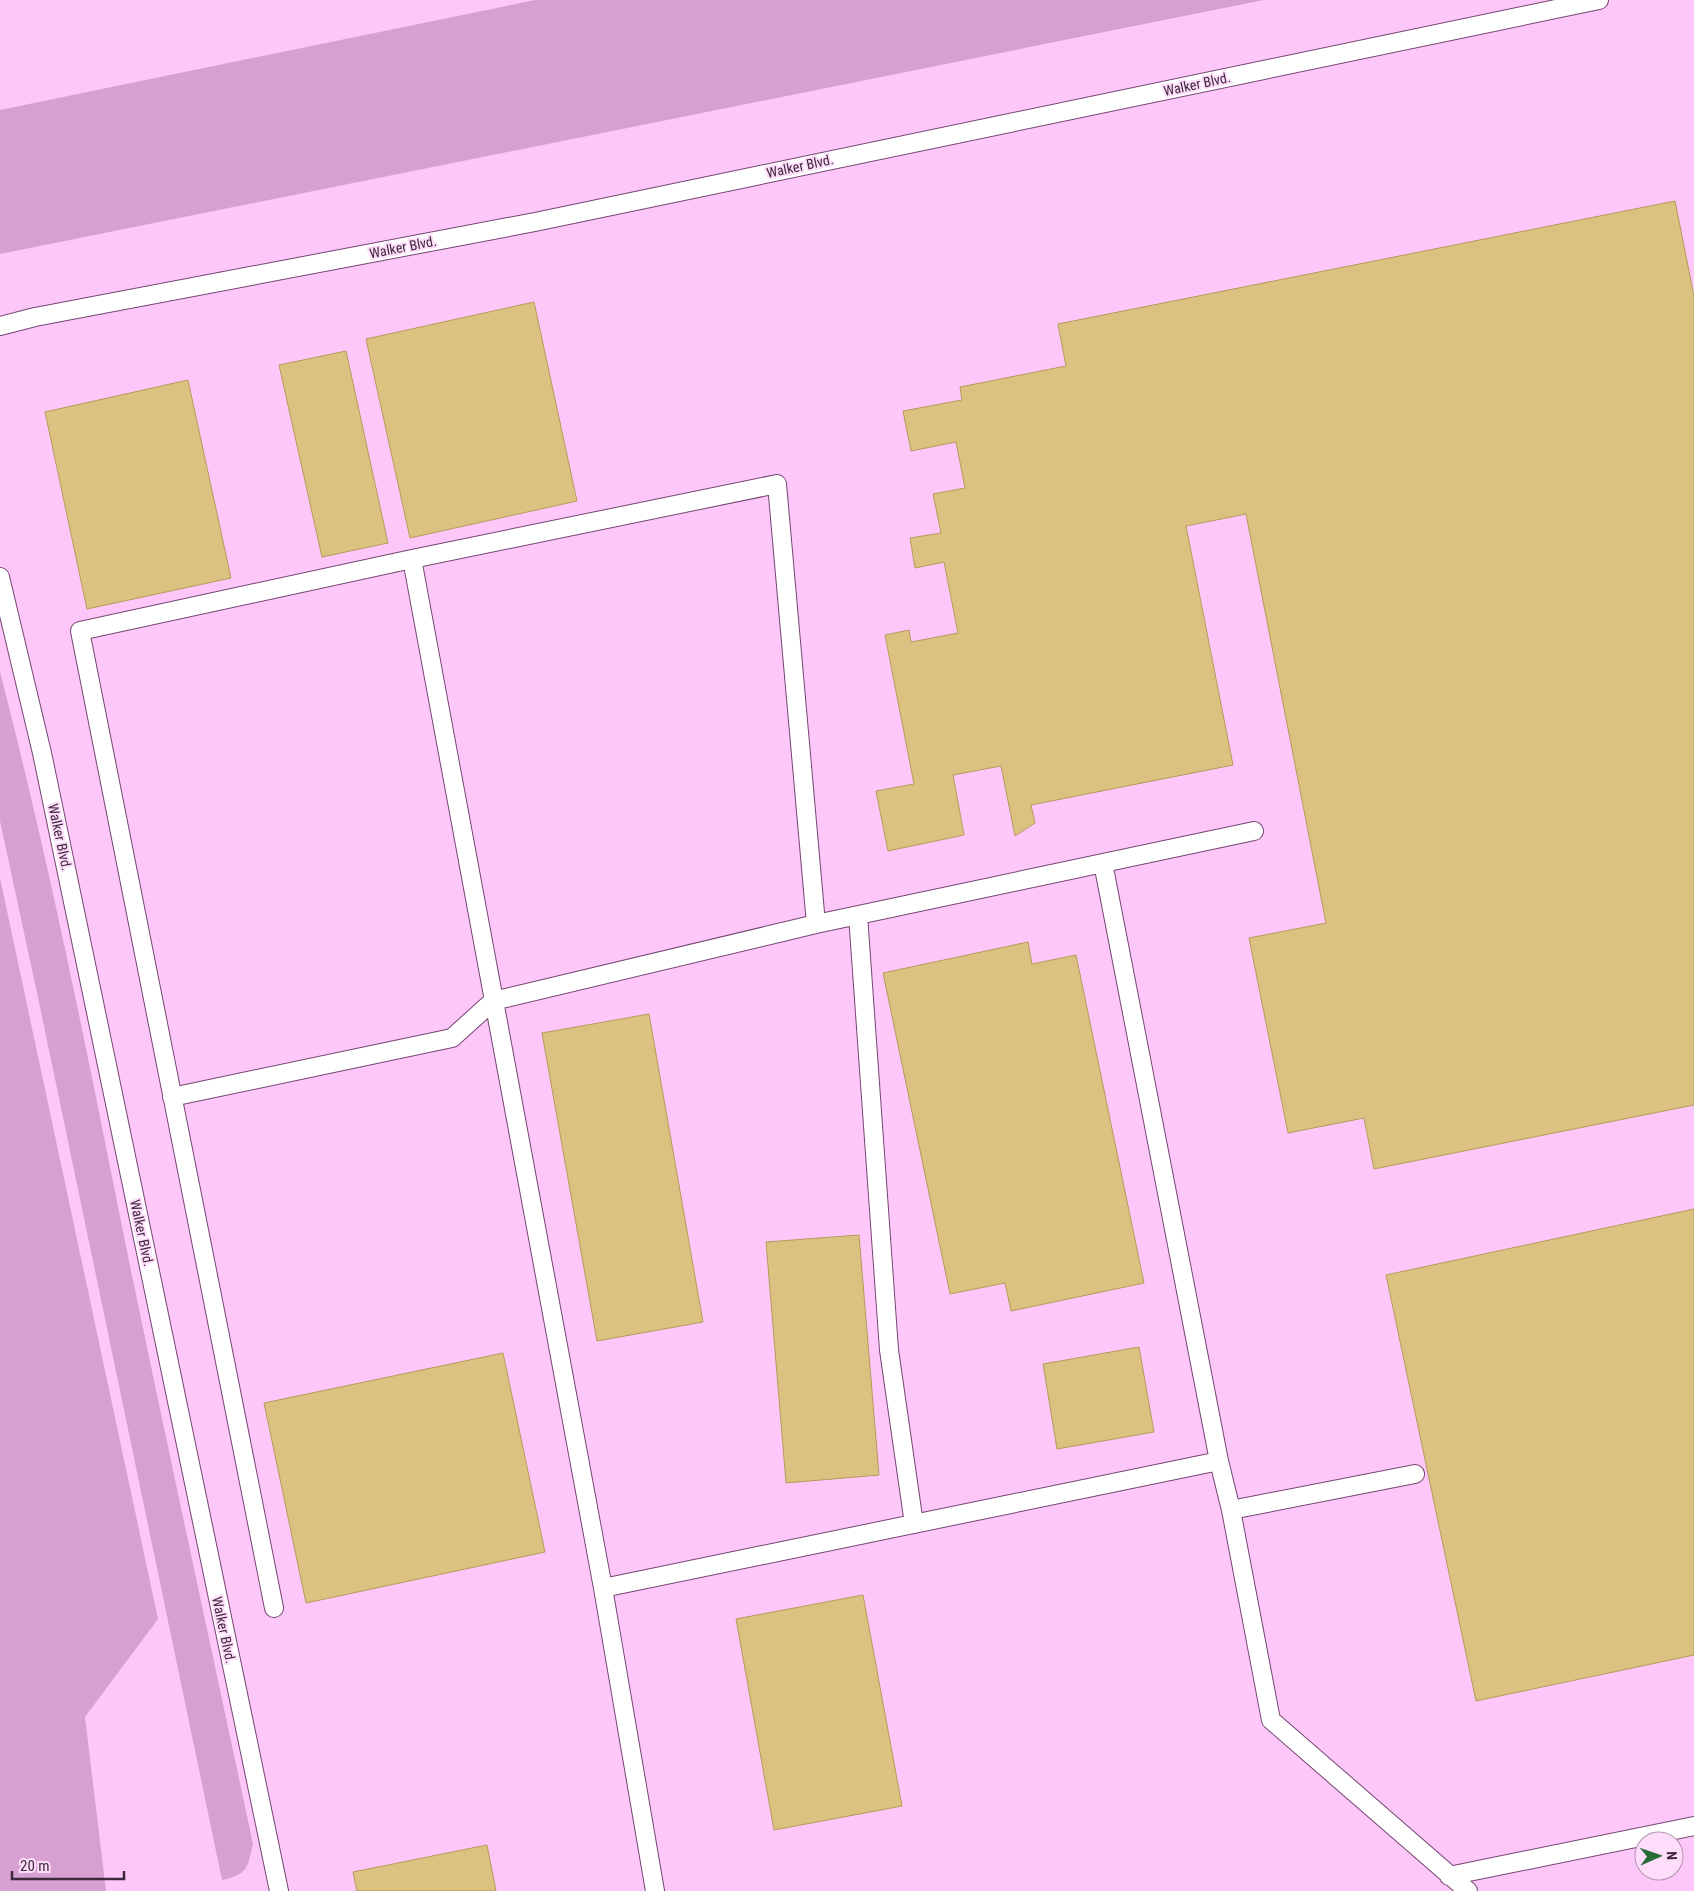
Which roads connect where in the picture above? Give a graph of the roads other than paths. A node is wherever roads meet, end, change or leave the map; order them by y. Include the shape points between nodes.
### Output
1 (1599, 0) edge
2 (0, 326) edge
3 (412, 559) junction
4 (0, 577) edge
5 (1254, 831) dead end
6 (1104, 863) junction
7 (858, 915) junction
8 (816, 924) junction
9 (493, 1001) junction
10 (172, 1097) junction
11 (1219, 1461) junction
12 (1416, 1474) dead end
13 (1231, 1510) junction
14 (914, 1524) junction
15 (603, 1588) junction
16 (274, 1608) dead end
17 (1694, 1826) edge
18 (1449, 1876) junction
19 (279, 1891) edge
20 (655, 1891) edge
21 (1468, 1891) edge

1 - 2 lane, Walker Blvd. via 535,222
3 - 8 lane via 777,484
3 - 9 lane
3 - 10 lane via 80,631
4 - 19 lane, Walker Blvd. via 42,753
5 - 6 lane
6 - 7 lane
6 - 11 lane
7 - 8 lane
7 - 14 lane via 889,1350
8 - 9 lane
9 - 10 lane via 452,1038
9 - 15 lane
10 - 16 lane
11 - 13 lane
11 - 14 lane
12 - 13 lane
13 - 18 lane via 1271,1720
14 - 15 lane
15 - 20 lane
17 - 18 lane
18 - 21 lane

